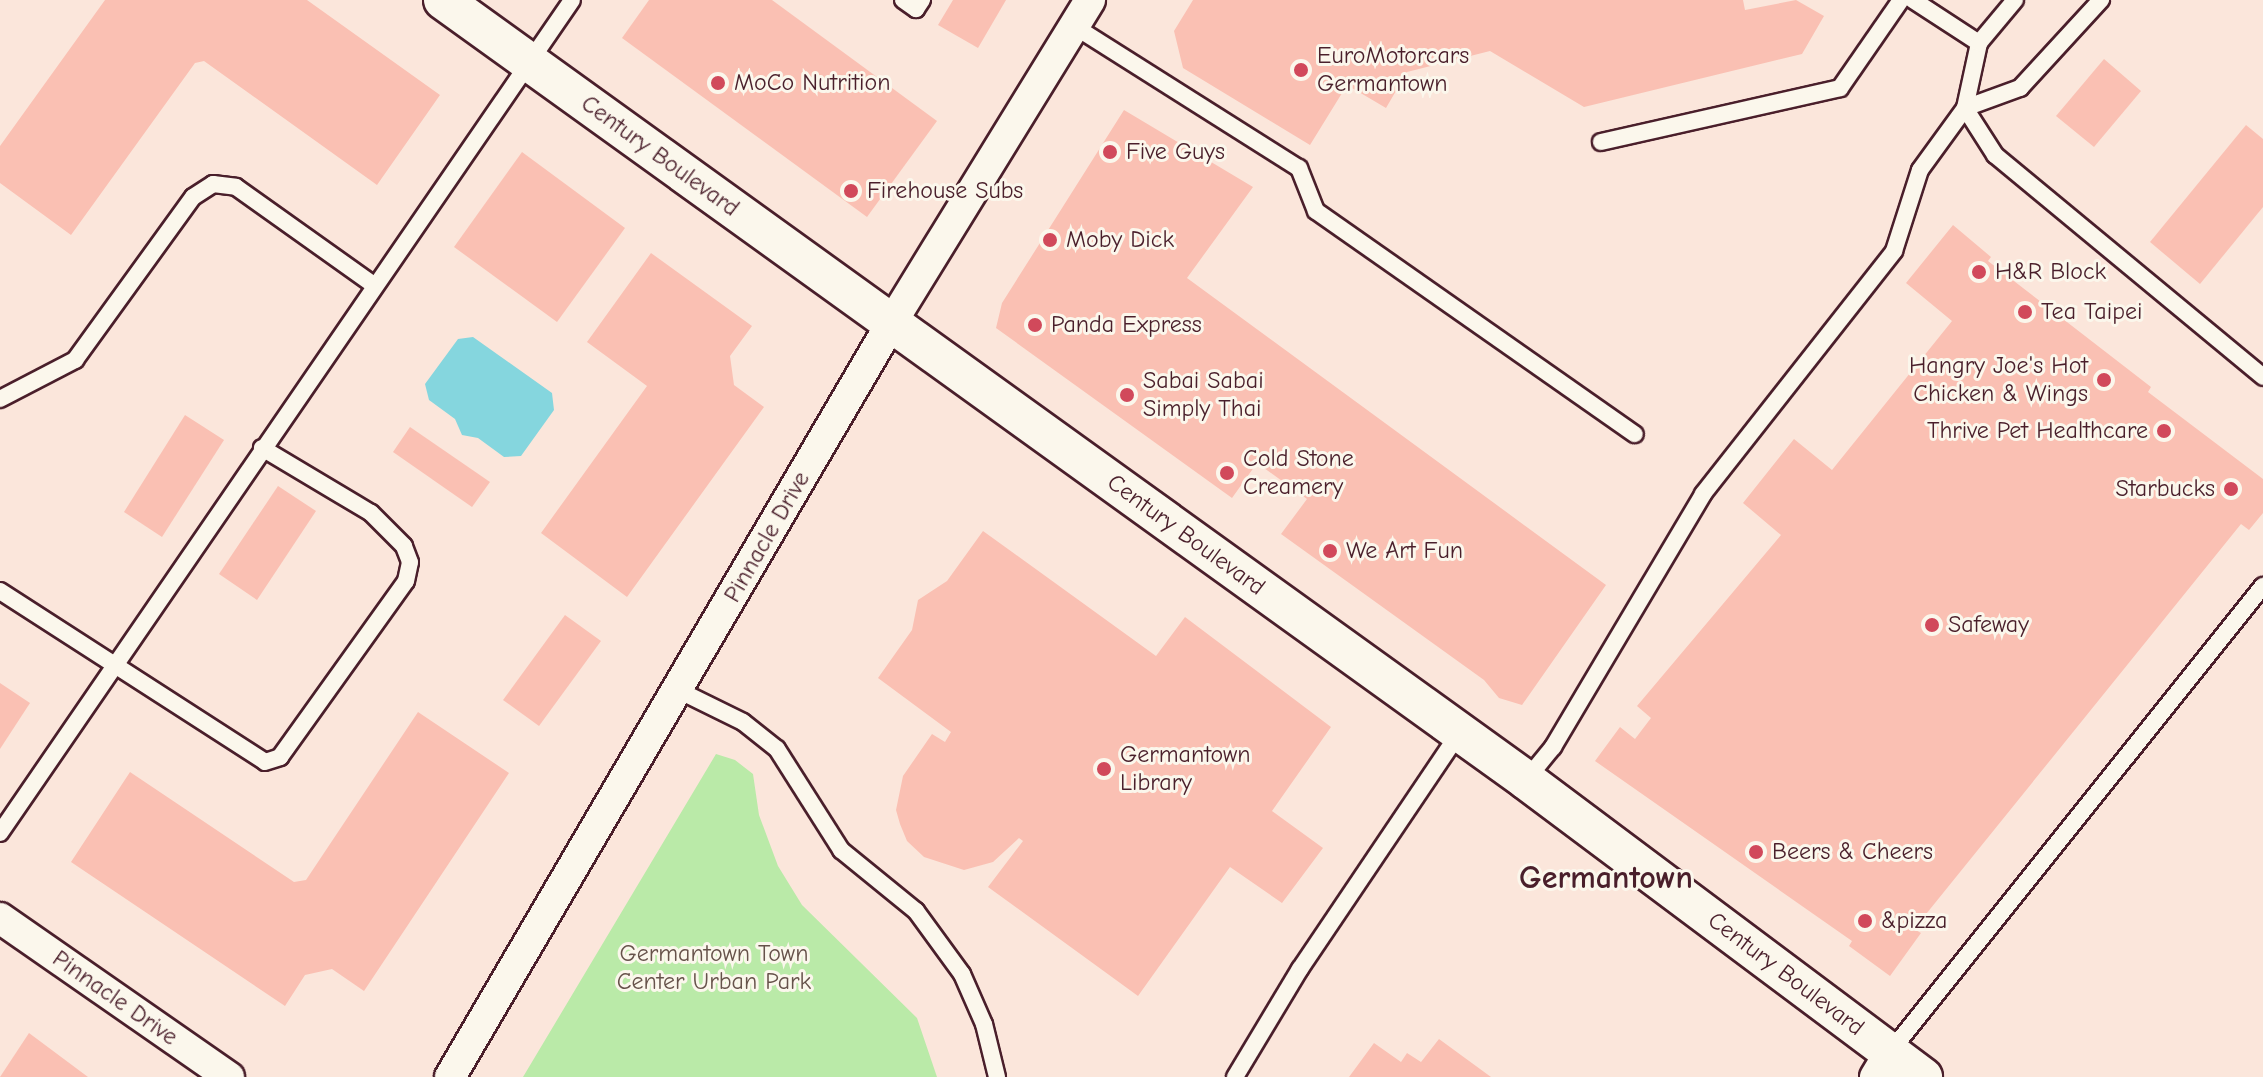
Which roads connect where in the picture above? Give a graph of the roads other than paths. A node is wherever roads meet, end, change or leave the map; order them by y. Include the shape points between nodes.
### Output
1 (443, 0) edge
2 (572, 0) edge
3 (903, 0) edge
4 (922, 0) edge
5 (1090, 0) edge
6 (1901, 0) edge
7 (1913, 0) edge
8 (2015, 0) edge
9 (2101, 0) edge
10 (1074, 26) junction
11 (1979, 43) junction
12 (527, 60) junction
13 (1965, 108) junction
14 (1601, 142) dead end
15 (374, 285) junction
16 (892, 322) junction
17 (2263, 377) edge
18 (0, 399) edge
19 (1635, 434) dead end
20 (262, 448) junction
21 (2263, 586) edge
22 (0, 591) edge
23 (112, 668) junction
24 (678, 690) junction
25 (1459, 733) junction
26 (1526, 780) junction
27 (0, 833) edge
28 (0, 918) edge
29 (1882, 1064) edge
30 (229, 1077) edge
31 (450, 1077) edge
32 (997, 1077) edge
33 (1235, 1077) edge
34 (1923, 1077) edge

1 - 12 street, Century Boulevard
2 - 12 lane
3 - 4 lane via 916,9
5 - 10 street, Pinnacle Drive
6 - 14 lane via 1840,88
7 - 11 lane
8 - 11 lane
9 - 13 lane via 2020,88
10 - 16 street, Pinnacle Drive
10 - 19 lane via 1299,168 1316,211
11 - 13 lane
12 - 15 lane
12 - 16 street, Century Boulevard
13 - 17 lane via 1995,155
13 - 26 lane via 1920,170 1894,251 1703,494 1553,747
15 - 18 lane via 236,187 213,184 193,197 75,360
15 - 20 lane
16 - 24 street, Pinnacle Drive
16 - 25 street, Century Boulevard
20 - 23 lane
20 - 23 lane via 389,528 410,562 406,581 280,757 265,762
21 - 29 lane
22 - 23 lane
23 - 27 lane
24 - 31 street, Pinnacle Drive
24 - 32 lane via 748,725 777,749 841,850 916,911 962,974 984,1024
25 - 26 street, Century Boulevard
25 - 33 lane via 1300,969
26 - 29 street, Century Boulevard
28 - 30 street, Pinnacle Drive
29 - 34 street, Century Boulevard

